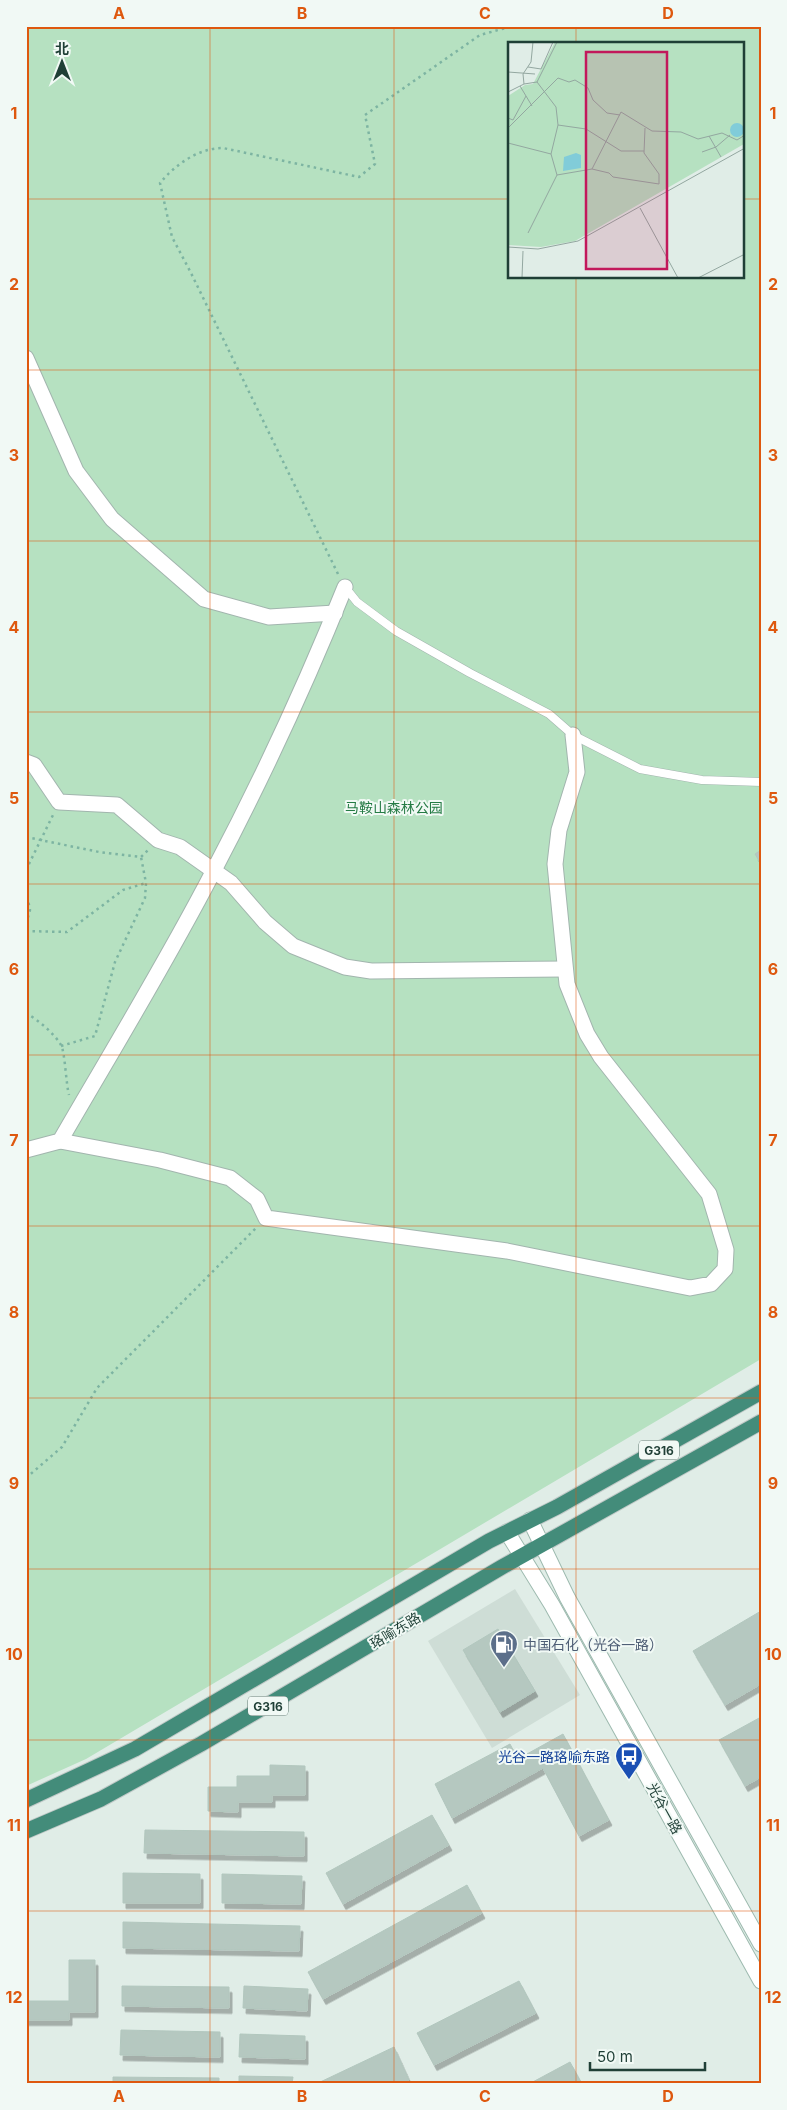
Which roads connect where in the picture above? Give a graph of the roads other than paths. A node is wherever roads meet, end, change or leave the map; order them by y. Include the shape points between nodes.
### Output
1 (26, 358) edge
2 (345, 587) joint
3 (334, 613) junction
4 (573, 734) junction
5 (26, 762) edge
6 (761, 782) edge
7 (214, 872) junction
8 (566, 969) junction
9 (60, 1141) junction
10 (26, 1150) edge
11 (761, 1392) edge
12 (761, 1422) edge
13 (530, 1520) junction
14 (508, 1532) junction
15 (542, 1545) junction
16 (522, 1556) junction
17 (26, 1800) edge
18 (26, 1831) edge
19 (761, 1944) edge
20 (761, 1981) edge

1 - 3 street via 76,471 112,519 204,599 269,617
2 - 3 street
2 - 4 lane via 357,602 396,631 549,714
3 - 7 street via 313,668
4 - 6 lane via 640,769 702,780
4 - 8 street via 577,772 559,830 555,864
5 - 7 street via 34,765 60,802 118,805 158,840 180,847
7 - 8 street via 231,883 265,922 293,946 345,967 371,971
7 - 9 street
8 - 9 street via 568,984 587,1034 709,1194 726,1250 725,1269 711,1284 690,1288 508,1251 266,1218 257,1199 230,1178 160,1160
9 - 10 street
11 - 13 highway, G316
12 - 15 highway, 珞喻东路 / G316
13 - 14 highway, G316
13 - 15 street, 光谷一路
14 - 16 street, 光谷一路
14 - 17 highway, G316 via 135,1749
15 - 16 highway, 珞喻东路 / G316
15 - 19 street, 光谷一路 via 567,1597
16 - 18 highway, 珞喻东路 / G316 via 201,1744 101,1799
16 - 20 street, 光谷一路

